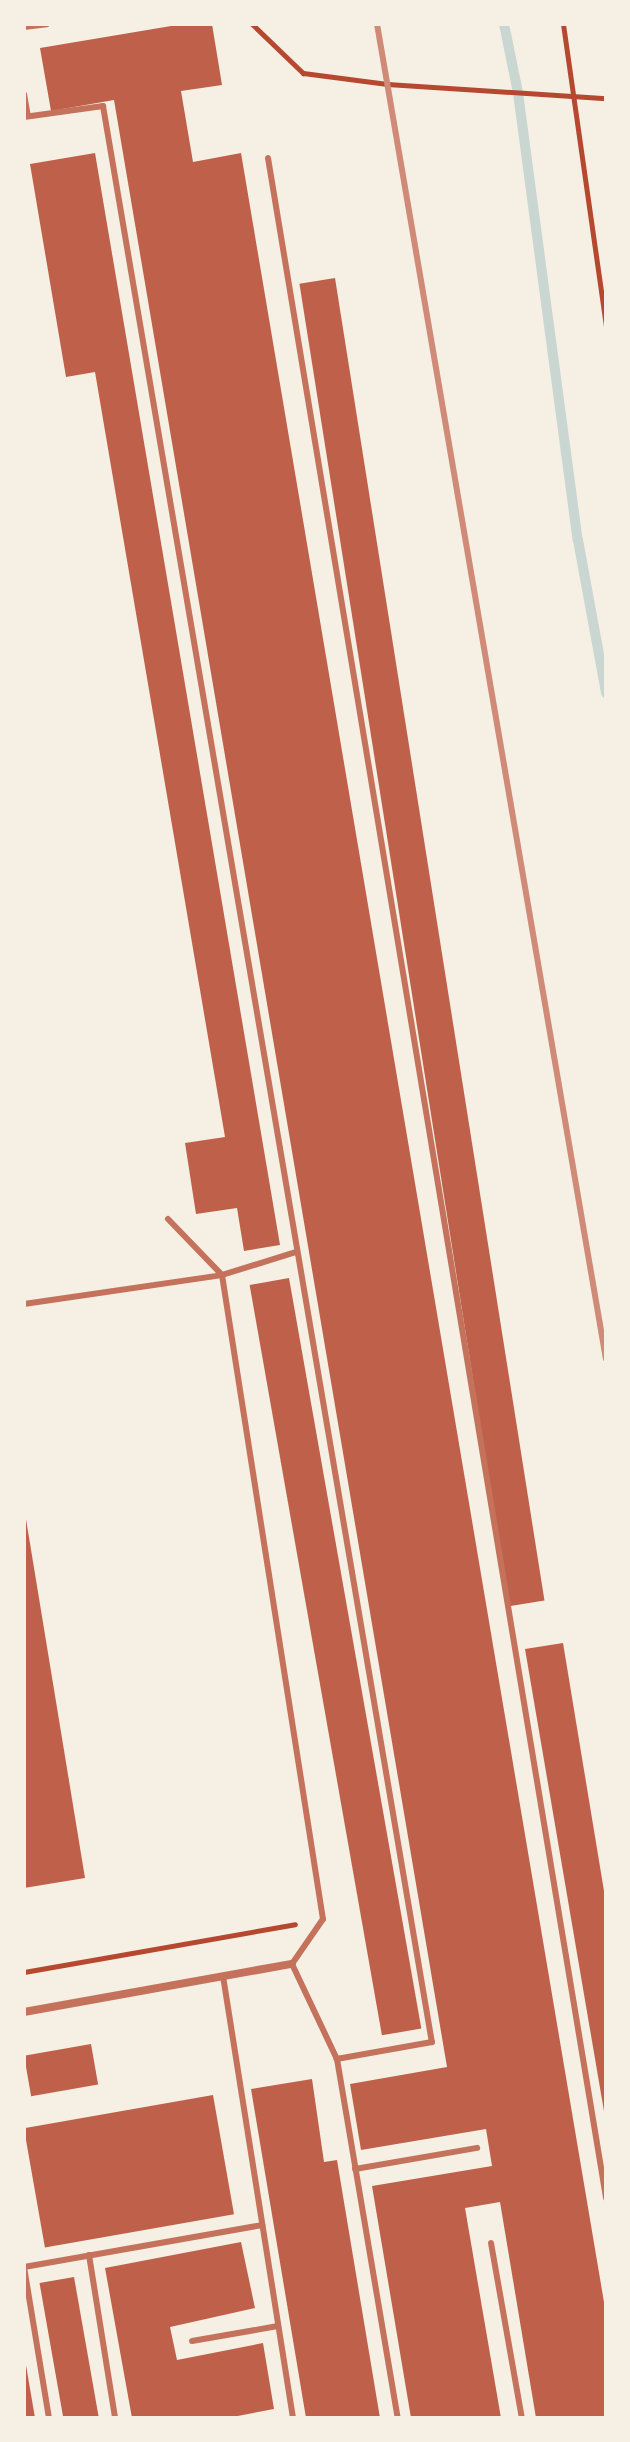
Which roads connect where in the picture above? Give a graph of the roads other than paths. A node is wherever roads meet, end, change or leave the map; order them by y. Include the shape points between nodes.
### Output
1 (47, 24) edge
2 (24, 27) edge
3 (24, 94) edge
4 (26, 116) edge
5 (268, 158) dead end
6 (168, 1219) dead end
7 (296, 1252) junction
8 (222, 1275) junction
9 (24, 1304) edge
10 (292, 1964) junction
11 (223, 1976) junction
12 (24, 2012) edge
13 (337, 2059) junction
14 (477, 2148) dead end
15 (355, 2169) junction
16 (606, 2198) edge
17 (262, 2225) junction
18 (491, 2243) dead end
19 (89, 2255) junction
20 (24, 2267) edge
21 (278, 2326) junction
22 (192, 2341) dead end
23 (49, 2418) edge
24 (115, 2418) edge
25 (293, 2418) edge
26 (398, 2418) edge
27 (522, 2418) edge

1 - 2 lane
3 - 4 lane
4 - 7 lane via 103,106
5 - 16 lane
6 - 8 lane
7 - 8 lane
7 - 13 lane via 432,2042
8 - 9 lane
8 - 10 lane via 323,1919
10 - 11 street
10 - 13 lane
11 - 12 street
11 - 17 lane
13 - 15 lane
14 - 15 lane
15 - 26 lane
17 - 19 lane
17 - 21 lane
18 - 27 lane
19 - 20 lane
19 - 24 lane
20 - 23 lane
21 - 22 lane
21 - 25 lane

